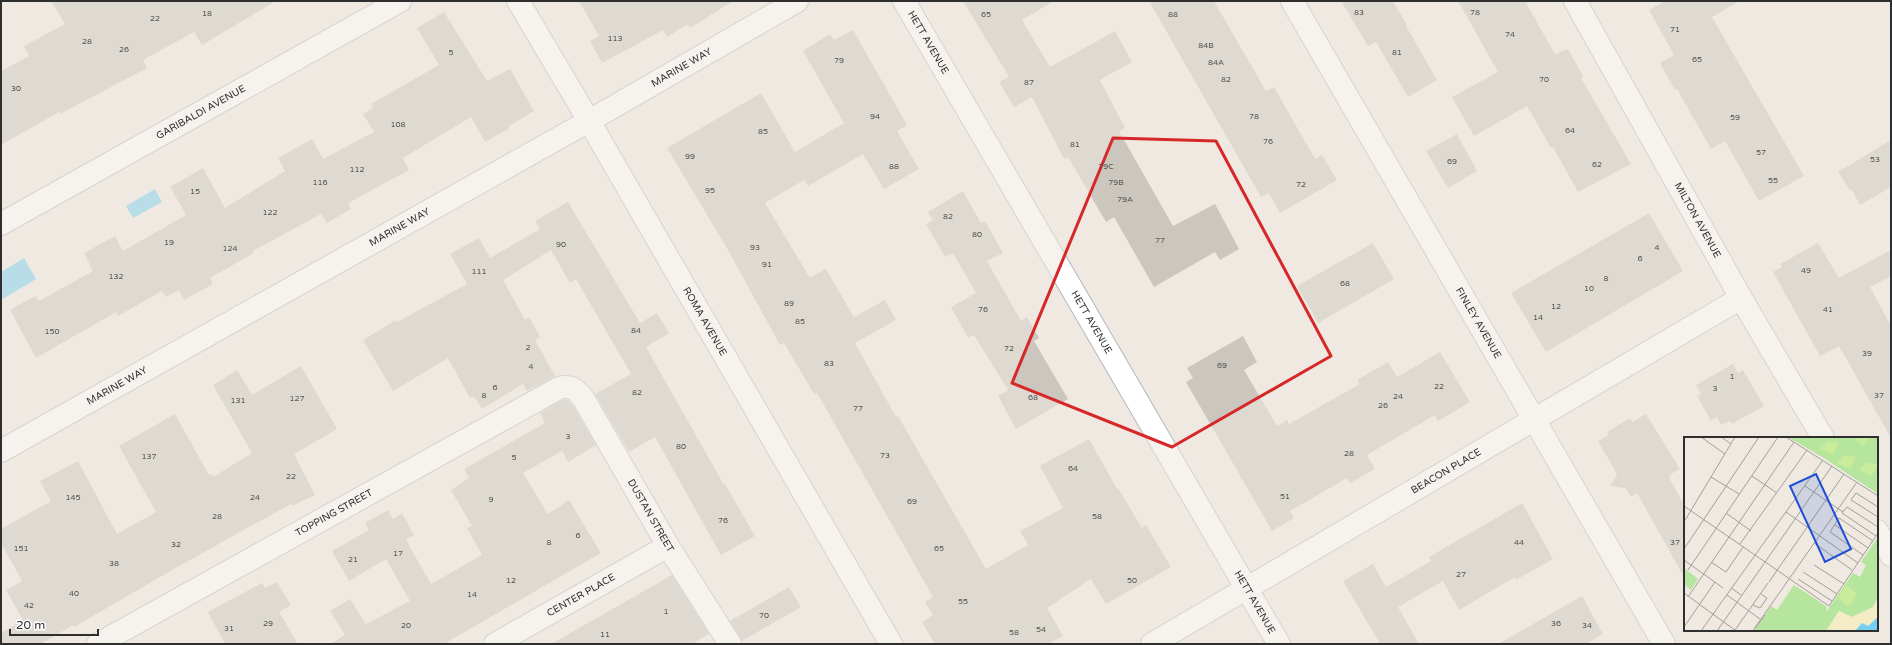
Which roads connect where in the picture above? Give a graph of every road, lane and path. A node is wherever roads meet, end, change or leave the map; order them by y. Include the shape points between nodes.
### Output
1 (400, 1) edge
2 (518, 1) edge
3 (798, 1) edge
4 (904, 1) edge
5 (1292, 1) edge
6 (1575, 1) edge
7 (589, 121) junction
8 (1, 224) edge
9 (1741, 298) junction
10 (572, 388) joint
11 (1534, 420) junction
12 (1822, 437) edge
13 (1, 451) edge
14 (1878, 533) edge
15 (668, 546) junction
16 (1891, 555) edge
17 (1246, 588) junction
18 (98, 644) edge
19 (495, 644) edge
20 (730, 644) edge
21 (891, 644) edge
22 (1152, 644) edge
23 (1279, 644) edge
24 (1664, 644) edge

1 - 8 street, GARIBALDI AVENUE
2 - 7 street, ROMA AVENUE
3 - 7 street, MARINE WAY
4 - 17 street, HETT AVENUE
5 - 11 street, FINLEY AVENUE
6 - 9 street, MILTON AVENUE
7 - 13 street, MARINE WAY
7 - 21 street, ROMA AVENUE
9 - 11 street, BEACON PLACE
9 - 12 street, MILTON AVENUE
10 - 15 street, DUSTAN STREET via 583,398
10 - 18 street, TOPPING STREET via 559,388
11 - 17 street, BEACON PLACE
11 - 24 street, FINLEY AVENUE
14 - 16 street
15 - 19 street, CENTER PLACE
15 - 20 street, DUSTAN STREET
17 - 22 street, BEACON PLACE
17 - 23 street, HETT AVENUE

